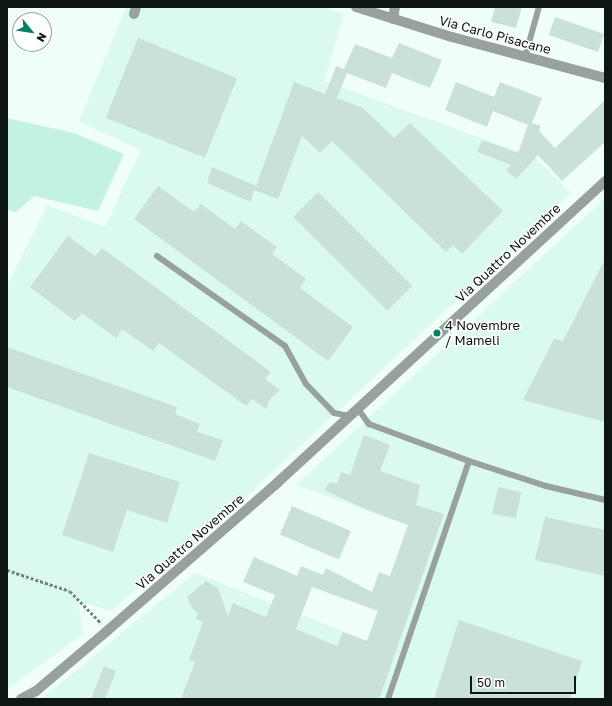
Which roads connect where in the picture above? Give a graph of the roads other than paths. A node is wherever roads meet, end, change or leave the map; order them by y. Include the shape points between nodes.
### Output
1 (356, 7) edge
2 (395, 7) edge
3 (539, 7) edge
4 (393, 19) junction
5 (525, 57) junction
6 (605, 78) edge
7 (605, 181) edge
8 (158, 256) dead end
9 (358, 409) junction
10 (349, 416) junction
11 (469, 461) junction
12 (605, 500) edge
13 (34, 695) edge
14 (21, 699) edge
15 (388, 699) edge

1 - 4 street, Via Carlo Pisacane
2 - 4 street
3 - 5 lane
4 - 5 street, Via Carlo Pisacane
5 - 6 street, Via Carlo Pisacane
7 - 9 street, Via Quattro Novembre
8 - 10 lane via 285,346 306,384 334,413
9 - 10 street, Via Quattro Novembre
9 - 11 lane via 369,424
10 - 13 street, Via Quattro Novembre
11 - 12 lane via 546,486
11 - 15 lane
13 - 14 street, Via Quattro Novembre

